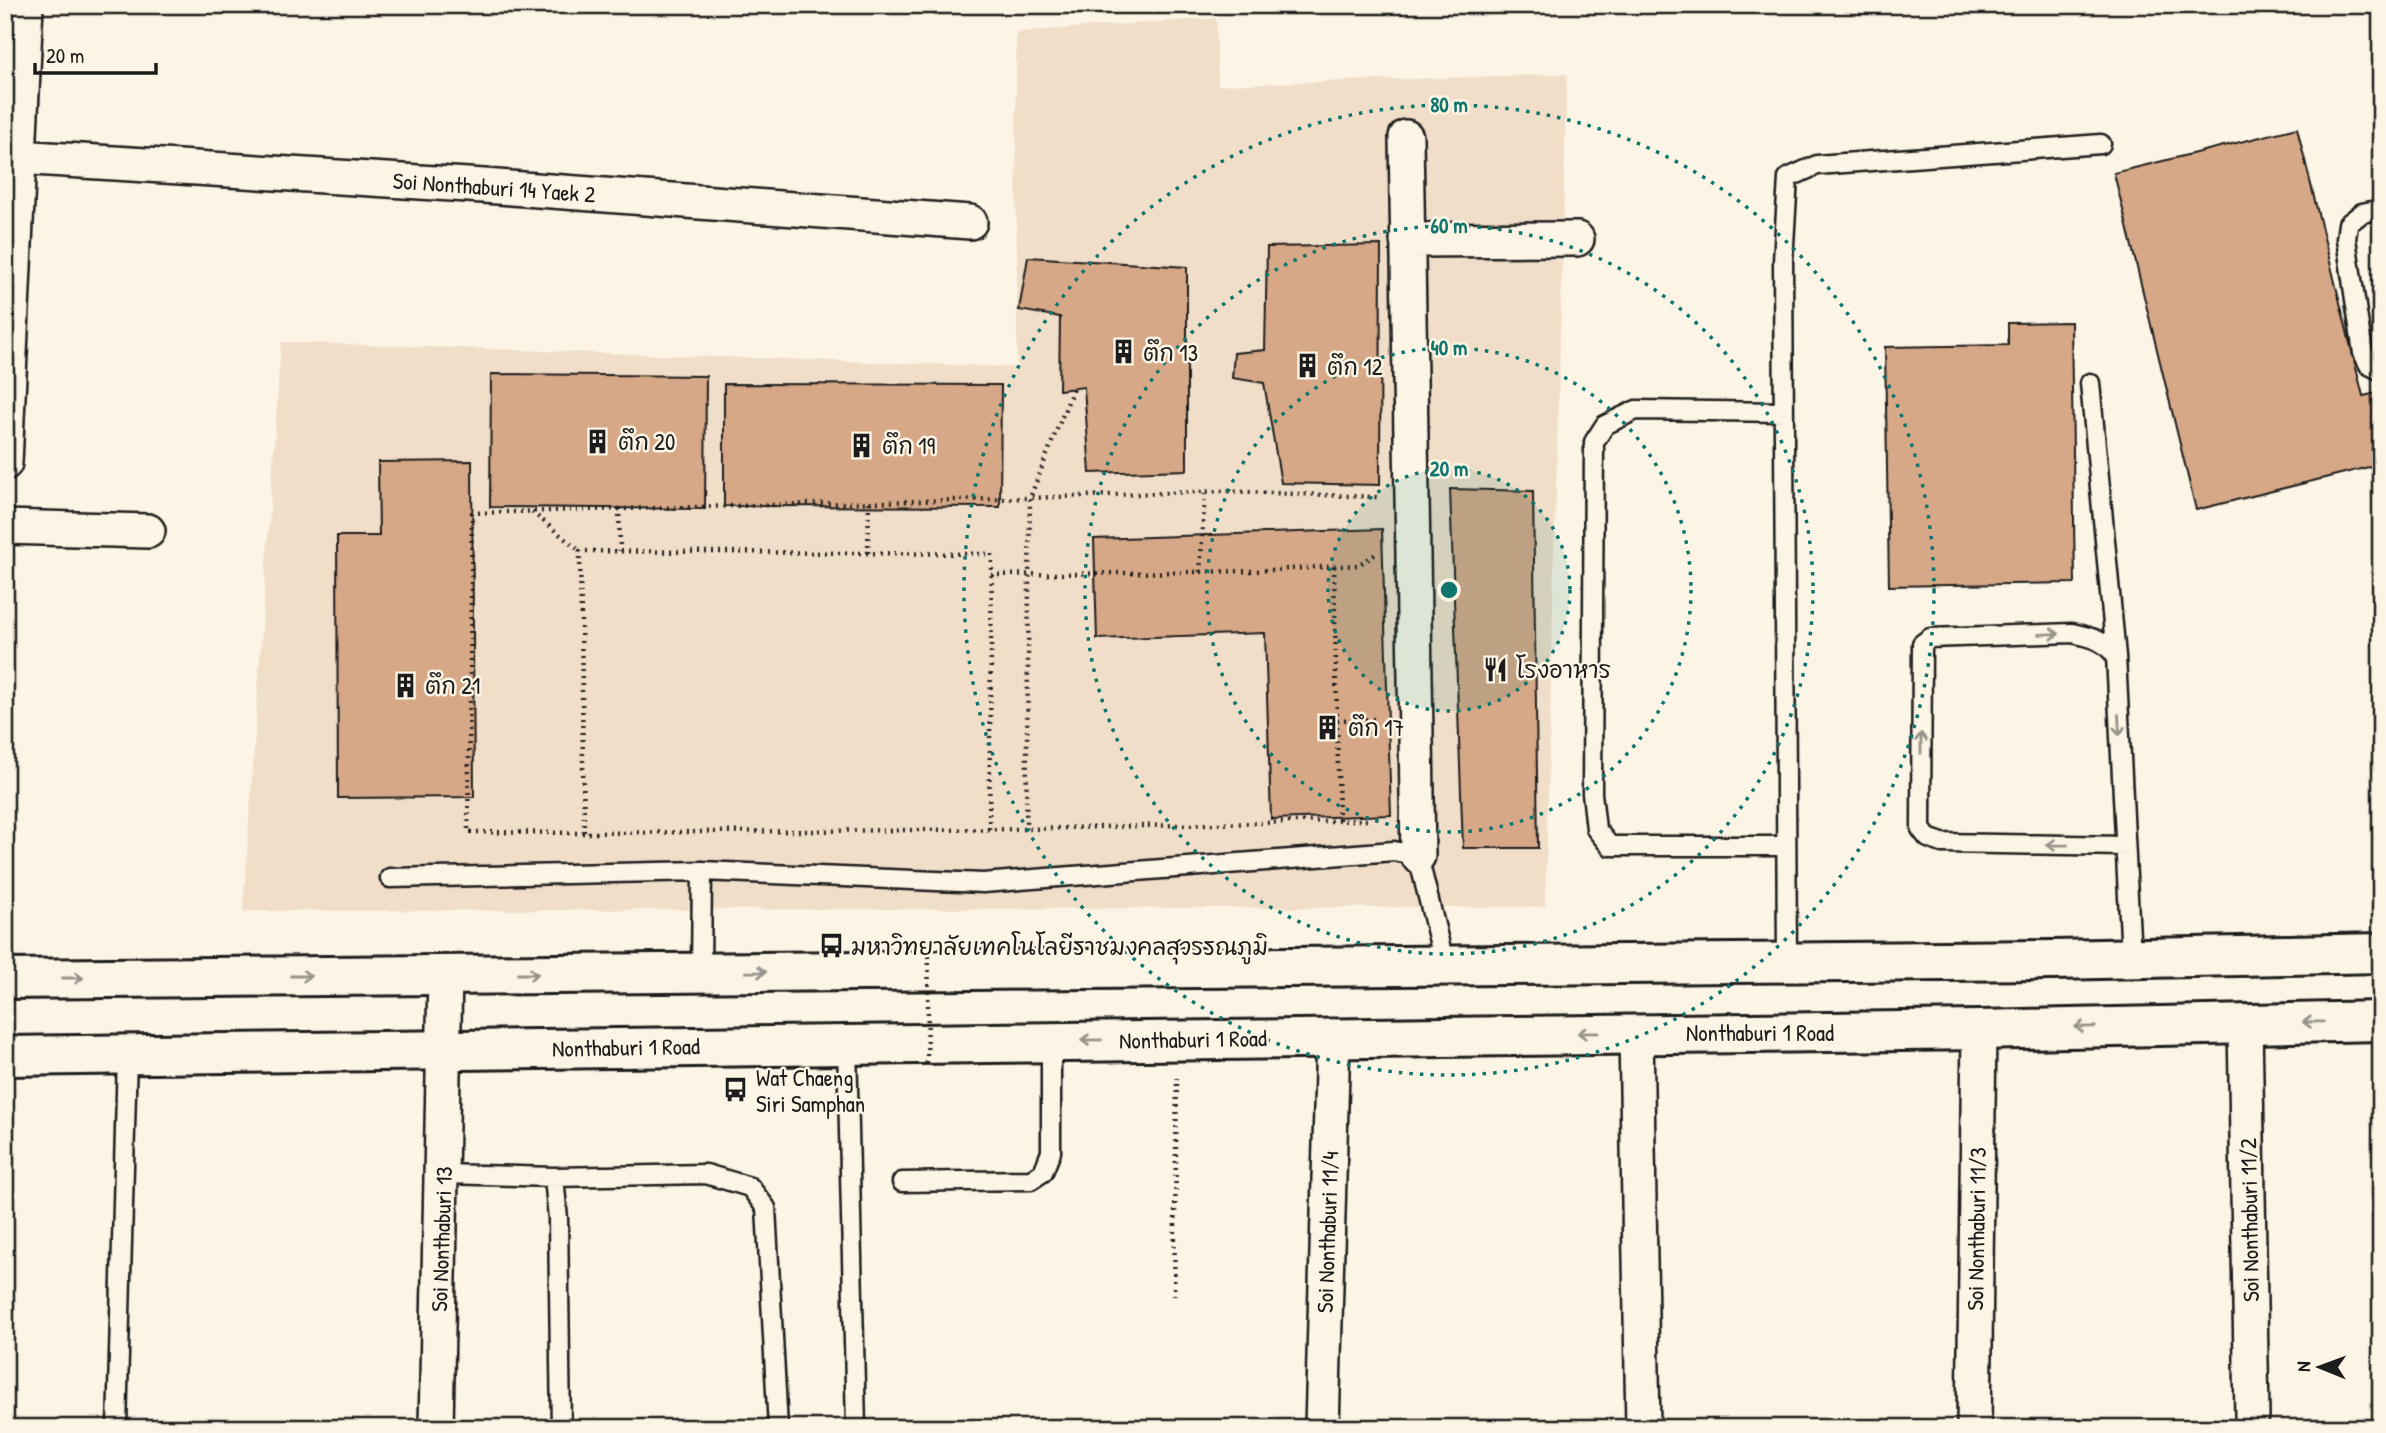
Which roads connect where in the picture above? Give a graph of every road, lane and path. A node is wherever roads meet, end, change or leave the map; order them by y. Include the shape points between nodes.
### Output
1 (26, 5) edge
2 (14, 135) edge
3 (1406, 137) dead end
4 (2101, 144) dead end
5 (2381, 209) edge
6 (970, 222) dead end
7 (1577, 239) dead end
8 (1407, 240) junction
9 (9, 311) edge
10 (2381, 372) edge
11 (2090, 383) dead end
12 (1073, 388) dead end
13 (1784, 412) junction
14 (5, 463) edge
15 (1205, 491) junction
16 (1030, 498) junction
17 (1411, 498) junction
18 (869, 502) junction
19 (619, 508) junction
20 (531, 511) junction
21 (5, 527) edge
22 (148, 531) dead end
23 (580, 551) junction
24 (620, 551) junction
25 (1382, 551) dead end
26 (868, 553) junction
27 (1334, 566) junction
28 (1200, 572) junction
29 (1030, 573) junction
30 (991, 575) junction
31 (2116, 656) junction
32 (1339, 820) junction
33 (1418, 820) junction
34 (989, 829) junction
35 (1026, 829) junction
36 (584, 833) junction
37 (1786, 846) junction
38 (2125, 846) junction
39 (1418, 856) junction
40 (702, 872) junction
41 (390, 878) dead end
42 (929, 953) dead end
43 (2381, 953) edge
44 (2131, 957) junction
45 (1787, 962) junction
46 (1444, 966) junction
47 (701, 973) junction
48 (445, 975) junction
49 (5, 979) edge
50 (2381, 1021) edge
51 (2245, 1024) junction
52 (1979, 1030) junction
53 (1636, 1032) junction
54 (1333, 1037) junction
55 (1177, 1039) junction
56 (1051, 1041) junction
57 (847, 1044) junction
58 (445, 1050) junction
59 (127, 1055) junction
60 (5, 1056) edge
61 (927, 1063) dead end
62 (443, 1174) junction
63 (554, 1177) junction
64 (902, 1182) dead end
65 (1174, 1296) dead end
66 (2252, 1416) dead end
67 (117, 1428) edge
68 (436, 1428) edge
69 (561, 1428) edge
70 (778, 1428) edge
71 (856, 1428) edge
72 (1322, 1428) edge
73 (1643, 1428) edge
74 (1974, 1428) edge

1 - 2 street
2 - 6 street, Soi Nonthaburi 14 Yaek 2 via 484,186
2 - 9 street
3 - 8 street
4 - 13 lane via 1816,165 1788,178
5 - 10 lane via 2362,213 2348,224 2346,239 2363,353 2369,365
7 - 8 street
8 - 17 street
9 - 14 street
11 - 31 lane
12 - 16 path
13 - 37 lane
13 - 37 lane via 1636,410 1605,425 1594,442 1592,793 1596,829 1609,846
15 - 16 path
15 - 17 path
15 - 28 path
16 - 18 path
16 - 29 path
17 - 33 street
18 - 19 path
18 - 26 path
19 - 20 path
19 - 24 path
20 - 23 path
20 - 36 path via 472,513 468,832
21 - 22 street
23 - 24 path
23 - 36 path
24 - 26 path
25 - 27 path via 1358,565
26 - 30 path via 992,554
27 - 28 path
27 - 32 path
28 - 29 path
29 - 30 path
29 - 35 path
30 - 34 path
31 -> 38 lane
38 -> 31 lane via 1941,843 1927,838 1921,829 1922,645 1930,638 2072,633 2093,637
32 - 33 path
32 - 35 path
33 - 39 street
34 - 35 path
34 - 36 path
37 - 45 lane
38 - 44 lane
39 - 40 lane via 1394,851 983,883
39 - 46 lane
40 - 41 lane
40 - 47 lane
42 - 61 path, bridge
43 - 44 main road
44 - 45 main road
45 - 46 main road
47 -> 46 main road
48 -> 47 main road
49 -> 48 main road
48 - 58 street, Soi Nonthaburi 13
50 -> 51 main road, Nonthaburi 1 Road
51 -> 52 main road, Nonthaburi 1 Road
51 - 66 street, Soi Nonthaburi 11/2
52 - 53 main road, Nonthaburi 1 Road
52 - 74 street, Soi Nonthaburi 11/3
53 -> 54 main road, Nonthaburi 1 Road
53 - 73 street
54 - 55 main road, Nonthaburi 1 Road
54 - 72 street, Soi Nonthaburi 11/4
55 -> 56 main road, Nonthaburi 1 Road
55 - 65 path
56 - 57 main road, Nonthaburi 1 Road
56 - 64 lane via 1051,1152 1043,1172 1031,1180
57 - 58 main road, Nonthaburi 1 Road
57 - 71 lane
58 - 59 main road, Nonthaburi 1 Road
58 - 62 street, Soi Nonthaburi 13
59 - 60 main road, Nonthaburi 1 Road
59 - 67 lane
62 - 63 lane
62 - 68 street, Soi Nonthaburi 13
63 - 69 lane
63 - 70 lane via 706,1174 750,1187 766,1208

